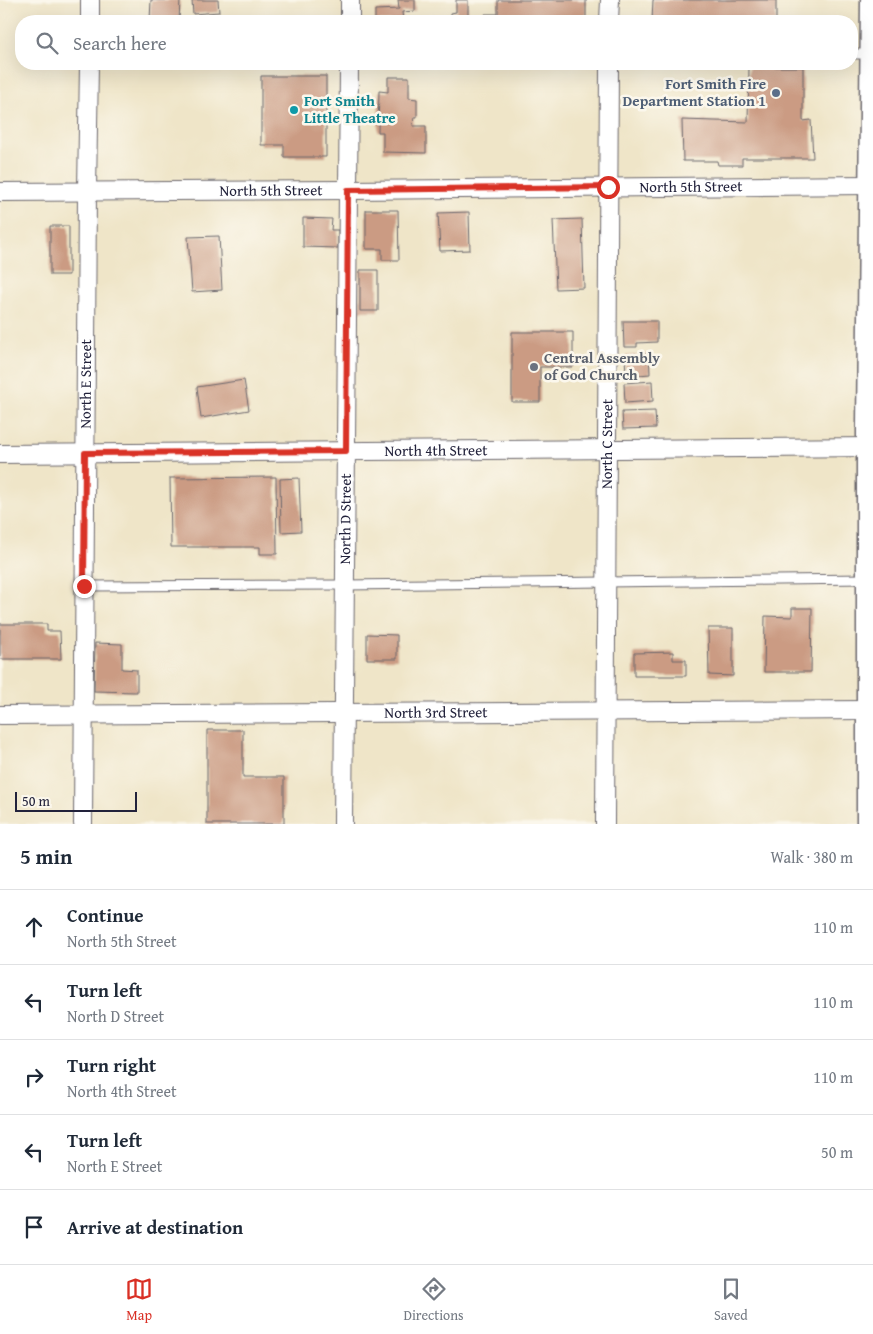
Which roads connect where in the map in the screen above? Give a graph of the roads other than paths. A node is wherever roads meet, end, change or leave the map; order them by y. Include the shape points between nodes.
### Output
1 (90, 0) edge
2 (350, 0) edge
3 (610, 0) edge
4 (872, 0) edge
5 (90, 15) edge
6 (350, 15) edge
7 (610, 15) edge
8 (862, 54) edge
9 (89, 70) edge
10 (349, 70) edge
11 (609, 70) edge
12 (871, 185) edge
13 (608, 187) junction
14 (348, 190) junction
15 (87, 191) junction
16 (0, 192) edge
17 (871, 447) edge
18 (607, 449) junction
19 (346, 451) junction
20 (85, 453) junction
21 (0, 454) edge
22 (871, 579) edge
23 (606, 583) junction
24 (345, 585) junction
25 (84, 586) junction
26 (871, 710) edge
27 (606, 712) junction
28 (344, 713) junction
29 (0, 715) edge
30 (83, 715) junction
31 (83, 824) edge
32 (343, 824) edge
33 (605, 824) edge
34 (868, 824) edge

1 - 5 street
2 - 6 street
3 - 7 street
4 - 8 street
8 - 12 street
9 - 15 street, North E Street
10 - 14 street, North D Street
11 - 13 street, North C Street
12 - 13 street, North 5th Street
12 - 17 street
13 - 14 street, North 5th Street
13 - 18 street, North C Street
14 - 15 street, North 5th Street
14 - 19 street, North D Street
15 - 16 street, North 5th Street
15 - 20 street, North E Street
17 - 18 street, North 4th Street
17 - 22 street
18 - 19 street, North 4th Street
18 - 23 street, North C Street
19 - 20 street, North 4th Street
19 - 24 street, North D Street
20 - 21 street, North 4th Street
20 - 25 street, North E Street
22 - 23 lane
22 - 26 street
23 - 24 lane
23 - 27 street, North C Street
24 - 25 lane
24 - 28 street, North D Street
25 - 30 street, North E Street
26 - 27 street, North 3rd Street
26 - 34 street
27 - 28 street, North 3rd Street
27 - 33 street, North C Street
28 - 30 street, North 3rd Street
28 - 32 street, North D Street
29 - 30 street, North 3rd Street
30 - 31 street, North E Street

